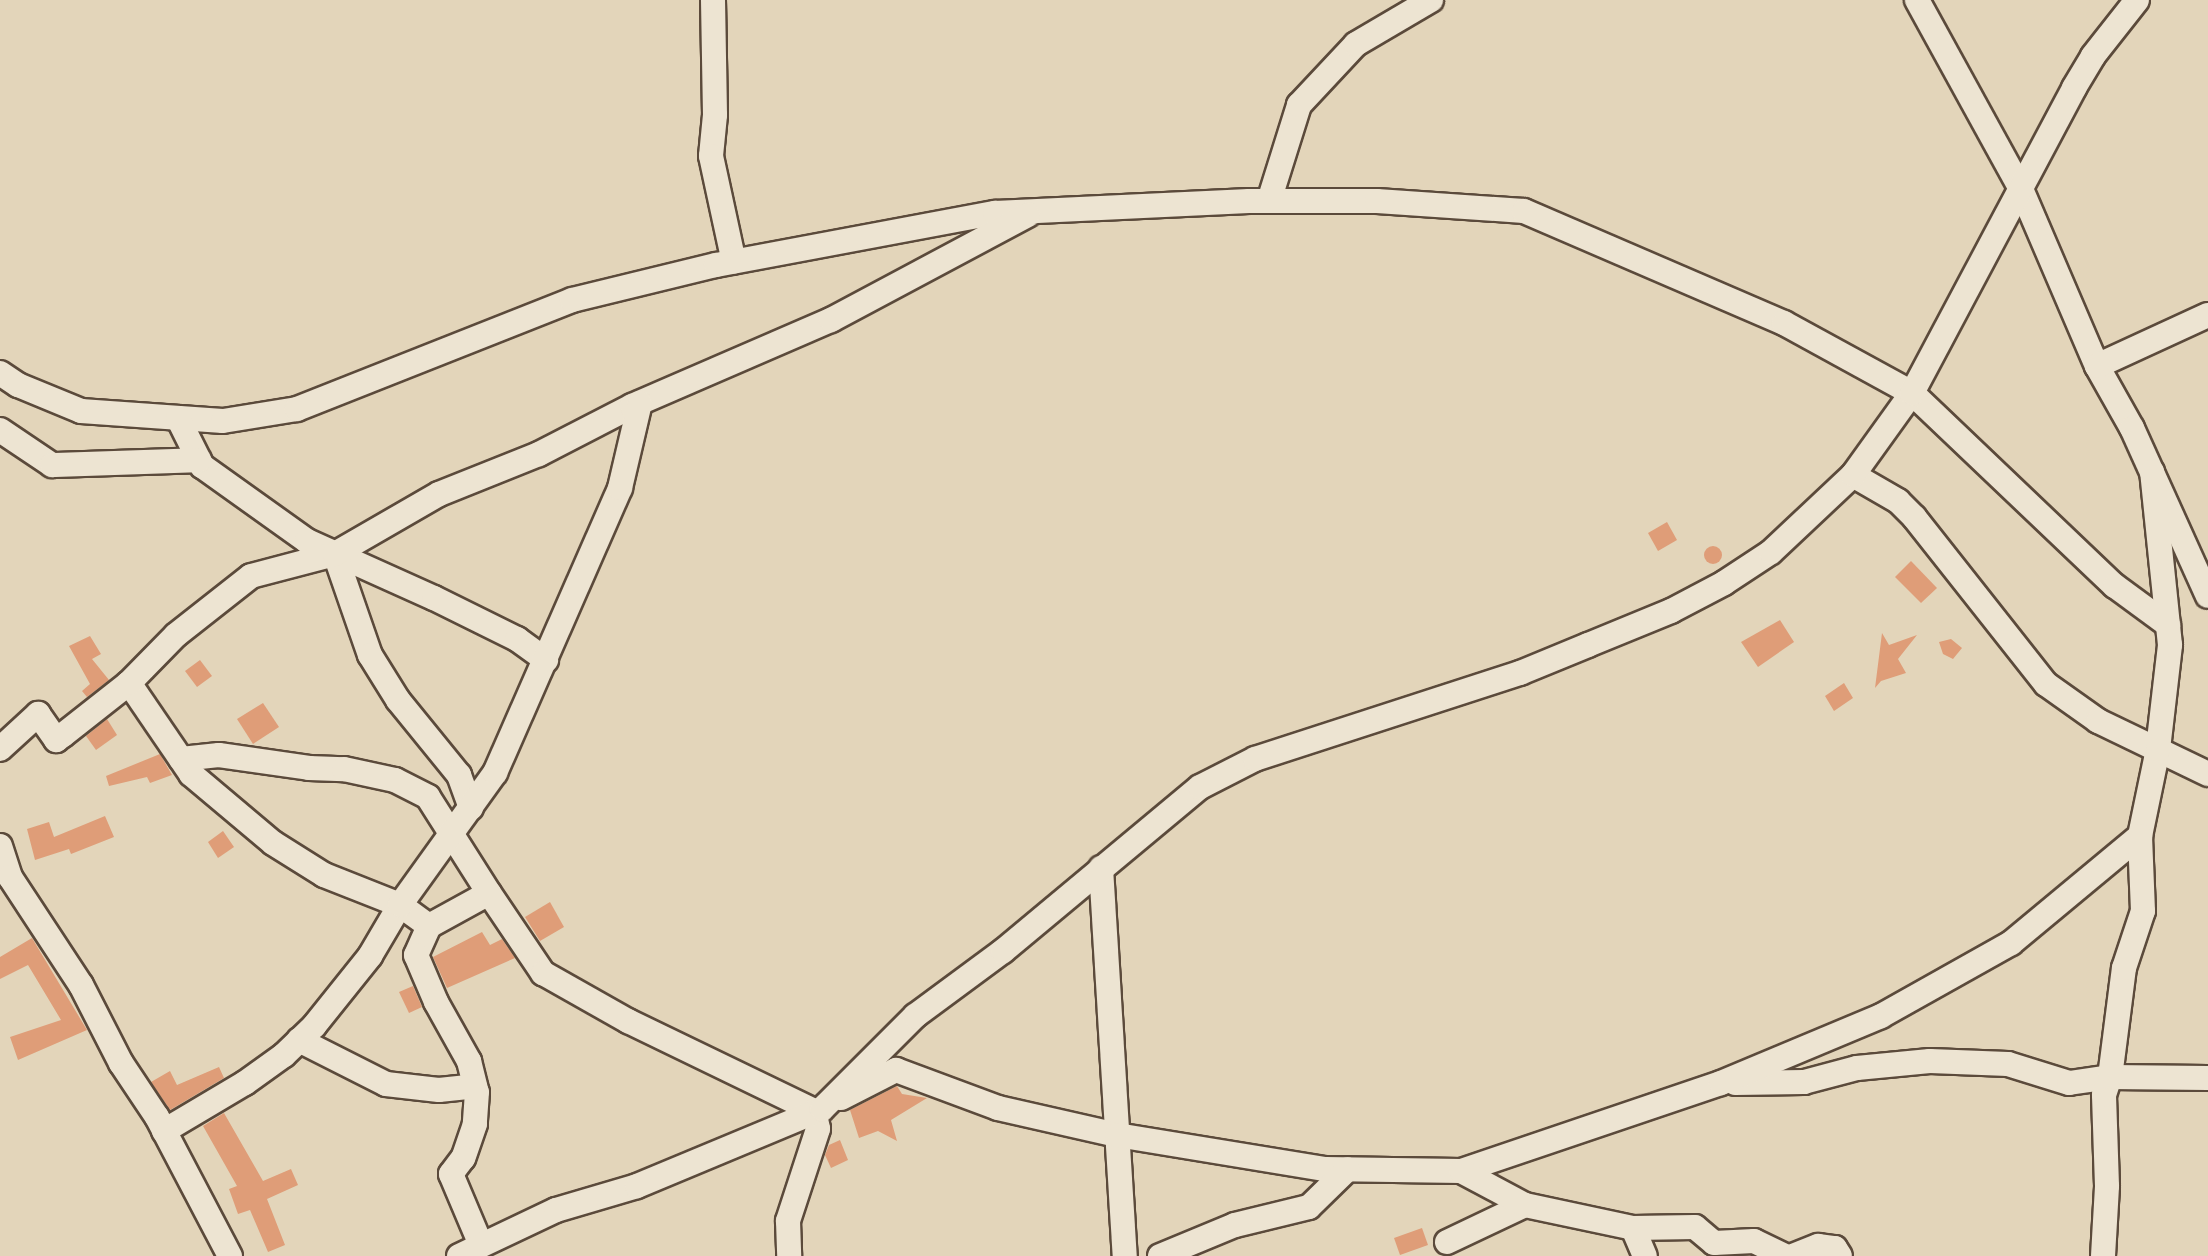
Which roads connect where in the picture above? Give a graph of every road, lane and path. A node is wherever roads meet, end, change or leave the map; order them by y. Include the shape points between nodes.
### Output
1 (713, 0) edge
2 (1431, 0) edge
3 (1917, 0) edge
4 (2113, 0) edge
5 (2137, 0) edge
6 (2114, 29) junction
7 (2021, 189) junction
8 (1269, 201) junction
9 (1036, 210) junction
10 (734, 262) junction
11 (2208, 315) edge
12 (2097, 366) junction
13 (0, 373) edge
14 (1912, 393) junction
15 (640, 403) junction
16 (178, 418) junction
17 (0, 430) edge
18 (199, 460) junction
19 (2152, 472) junction
20 (1853, 475) junction
21 (335, 554) junction
22 (2208, 596) edge
23 (2168, 625) junction
24 (546, 660) junction
25 (129, 683) junction
26 (0, 749) edge
27 (2158, 749) junction
28 (181, 759) junction
29 (2208, 774) edge
30 (471, 808) junction
31 (453, 834) junction
32 (2140, 836) junction
33 (0, 846) edge
34 (1101, 868) junction
35 (489, 893) junction
36 (400, 905) junction
37 (429, 926) junction
38 (299, 1040) junction
39 (2110, 1077) junction
40 (2208, 1078) edge
41 (1721, 1083) junction
42 (475, 1086) junction
43 (818, 1110) junction
44 (164, 1131) junction
45 (1117, 1135) junction
46 (1348, 1169) junction
47 (1461, 1171) junction
48 (1525, 1205) junction
49 (1633, 1228) junction
50 (1447, 1242) dead end
51 (481, 1245) junction
52 (230, 1256) edge
53 (459, 1256) edge
54 (789, 1256) edge
55 (1125, 1256) edge
56 (1160, 1256) edge
57 (1645, 1256) edge
58 (1785, 1256) edge
59 (1793, 1256) edge
60 (1840, 1256) edge
61 (2103, 1256) edge

1 - 10 street via 711,156
2 - 8 street via 1356,44 1299,105
3 - 7 street
4 - 6 street
5 - 6 street
6 - 7 street via 2074,88
7 - 12 street
7 - 14 street
8 - 9 street
8 - 14 street via 1377,201 1524,211 1784,323
9 - 10 street via 995,213
9 - 15 street via 831,320
10 - 16 street via 572,300 297,409 223,421
11 - 12 street
12 - 19 street
13 - 16 street via 81,411
14 - 20 street
14 - 23 street via 2115,586
15 - 21 street via 539,454 439,494
15 - 24 street via 620,488
16 - 18 street
17 - 18 street via 52,465
18 - 21 street via 253,504
19 - 22 street
19 - 23 street
20 - 27 street via 1898,501 1914,517 2046,684 2098,721
20 - 34 street via 1771,552 1671,611 1520,673 1255,759 1200,787
21 - 24 street via 390,575 517,639
21 - 25 street via 251,576 176,635
21 - 30 street via 370,655 398,700 459,775
23 - 27 street
24 - 30 street via 495,773
25 - 26 street via 56,740 38,714
25 - 28 street
27 - 29 street
27 - 32 street
28 - 31 street via 219,755 395,780 428,797
28 - 36 street via 191,774 273,843 324,875
30 - 31 street
31 - 35 street
31 - 36 street
32 - 39 street via 2143,911 2124,968
32 - 41 street via 2011,943 1881,1016
33 - 44 street via 10,877 81,985
34 - 43 street via 915,1016
34 - 45 street
35 - 37 street
35 - 43 street via 543,973 628,1021
36 - 37 street
36 - 38 street via 370,956
37 - 42 street via 416,955 469,1061
38 - 42 street via 386,1084 439,1090
38 - 44 street via 223,1099
39 - 40 street
39 - 41 street via 2069,1083 2008,1064 1930,1061 1857,1068 1804,1082
39 - 61 street via 2104,1095
41 - 47 street
42 - 51 street via 475,1124 451,1174
43 - 45 street via 896,1070 998,1108
43 - 51 street via 637,1186 556,1210
43 - 54 street via 818,1129 788,1221
44 - 52 street
45 - 46 street
45 - 55 street
46 - 47 street
46 - 56 street via 1309,1207 1235,1225
47 - 48 street
48 - 49 street
48 - 50 street
49 - 57 street
49 - 58 street via 1695,1227 1714,1243 1754,1241
51 - 53 street
59 - 60 street via 1818,1246 1835,1248

